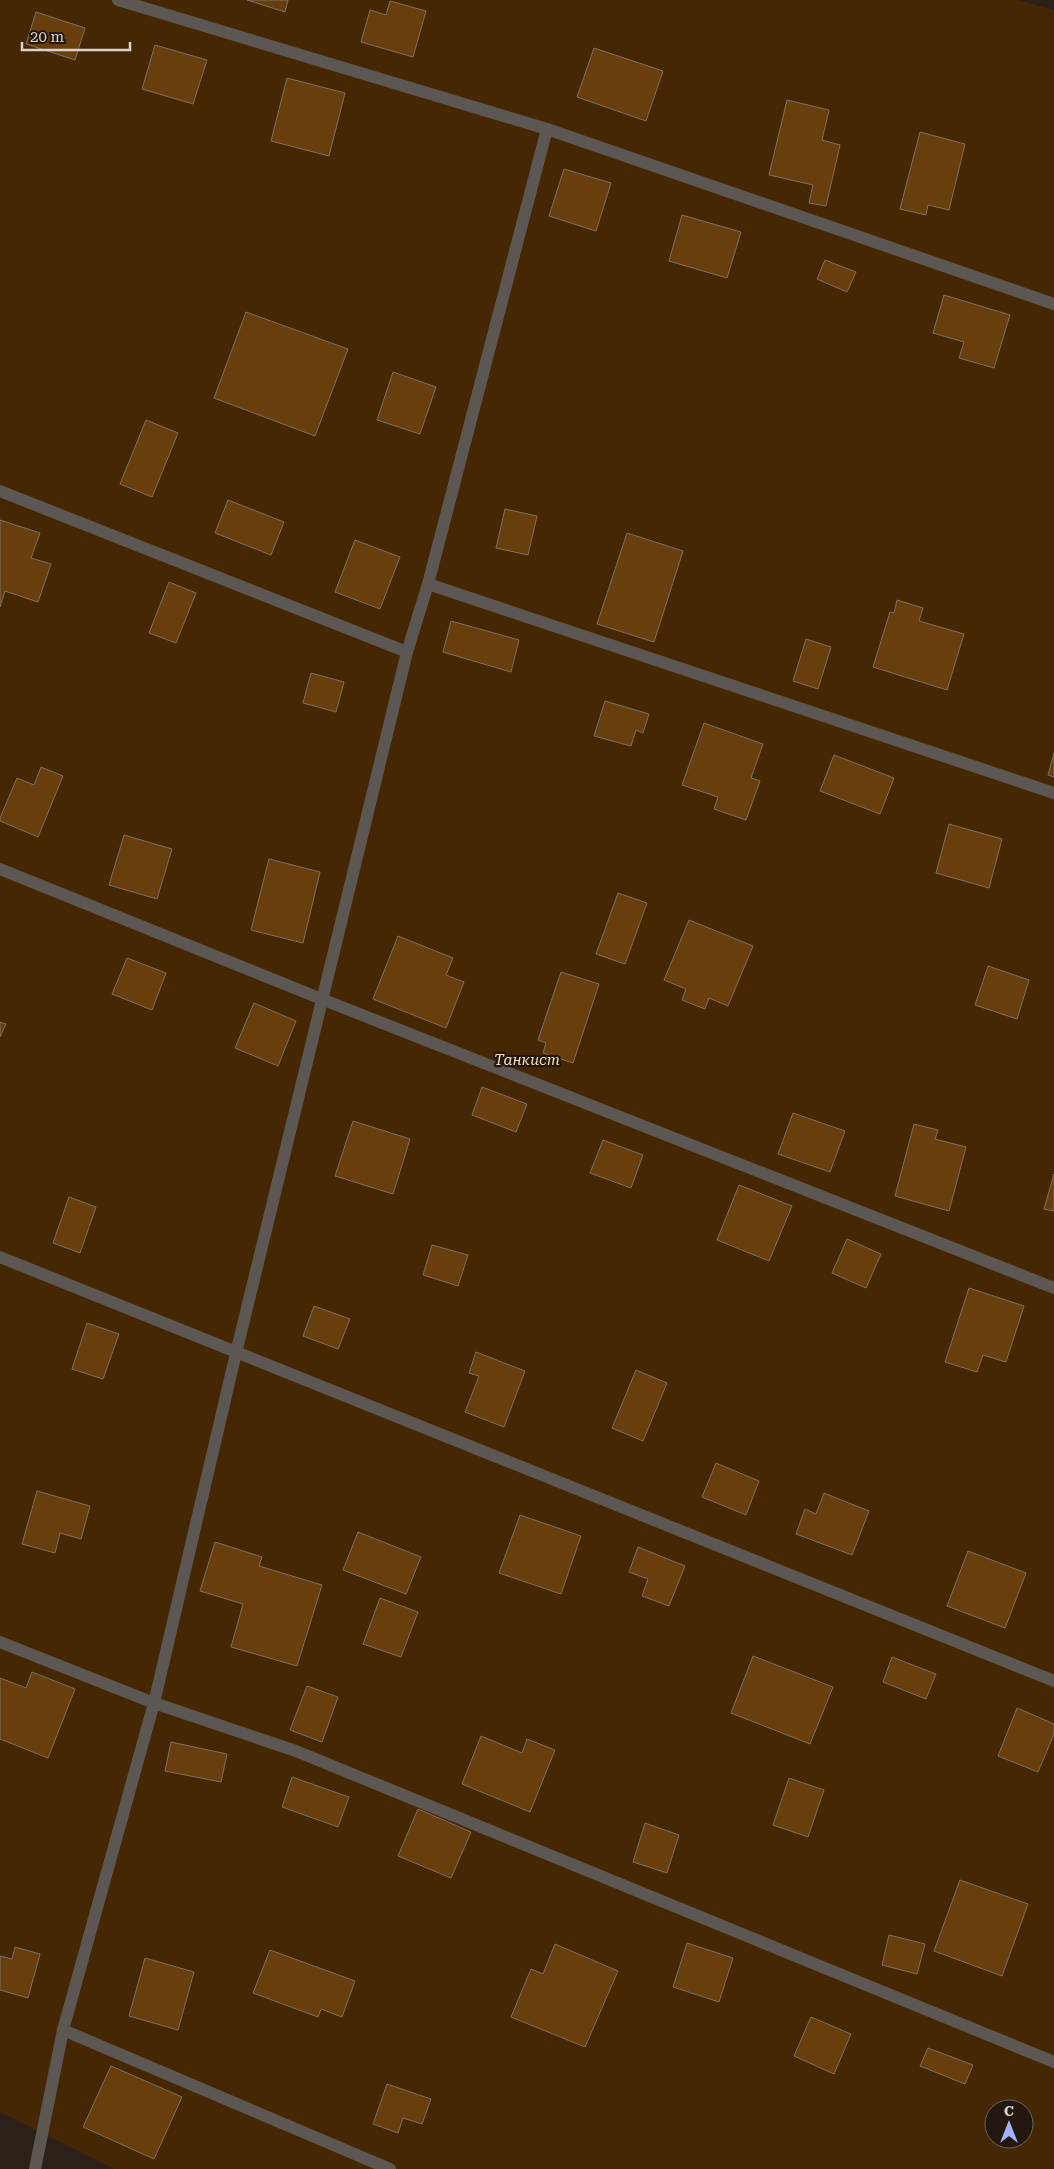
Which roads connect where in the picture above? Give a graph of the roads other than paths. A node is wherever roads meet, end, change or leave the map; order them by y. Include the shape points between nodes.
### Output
1 (118, 0) edge
2 (547, 129) junction
3 (1054, 304) edge
4 (0, 490) edge
5 (428, 584) junction
6 (407, 652) junction
7 (1054, 793) edge
8 (0, 869) edge
9 (324, 1000) junction
10 (0, 1257) edge
11 (1054, 1288) edge
12 (236, 1353) junction
13 (0, 1642) edge
14 (1054, 1681) edge
15 (154, 1703) junction
16 (63, 2030) junction
17 (1054, 2062) edge
18 (35, 2169) edge
19 (390, 2169) edge

1 - 2 lane
2 - 3 lane
2 - 5 lane
4 - 6 lane
5 - 6 lane
5 - 7 lane
6 - 9 lane
8 - 9 lane
9 - 11 lane
9 - 12 lane
10 - 12 lane
12 - 14 lane
12 - 15 lane
13 - 15 lane
15 - 16 lane
15 - 17 lane via 296,1751
16 - 18 lane
16 - 19 lane

